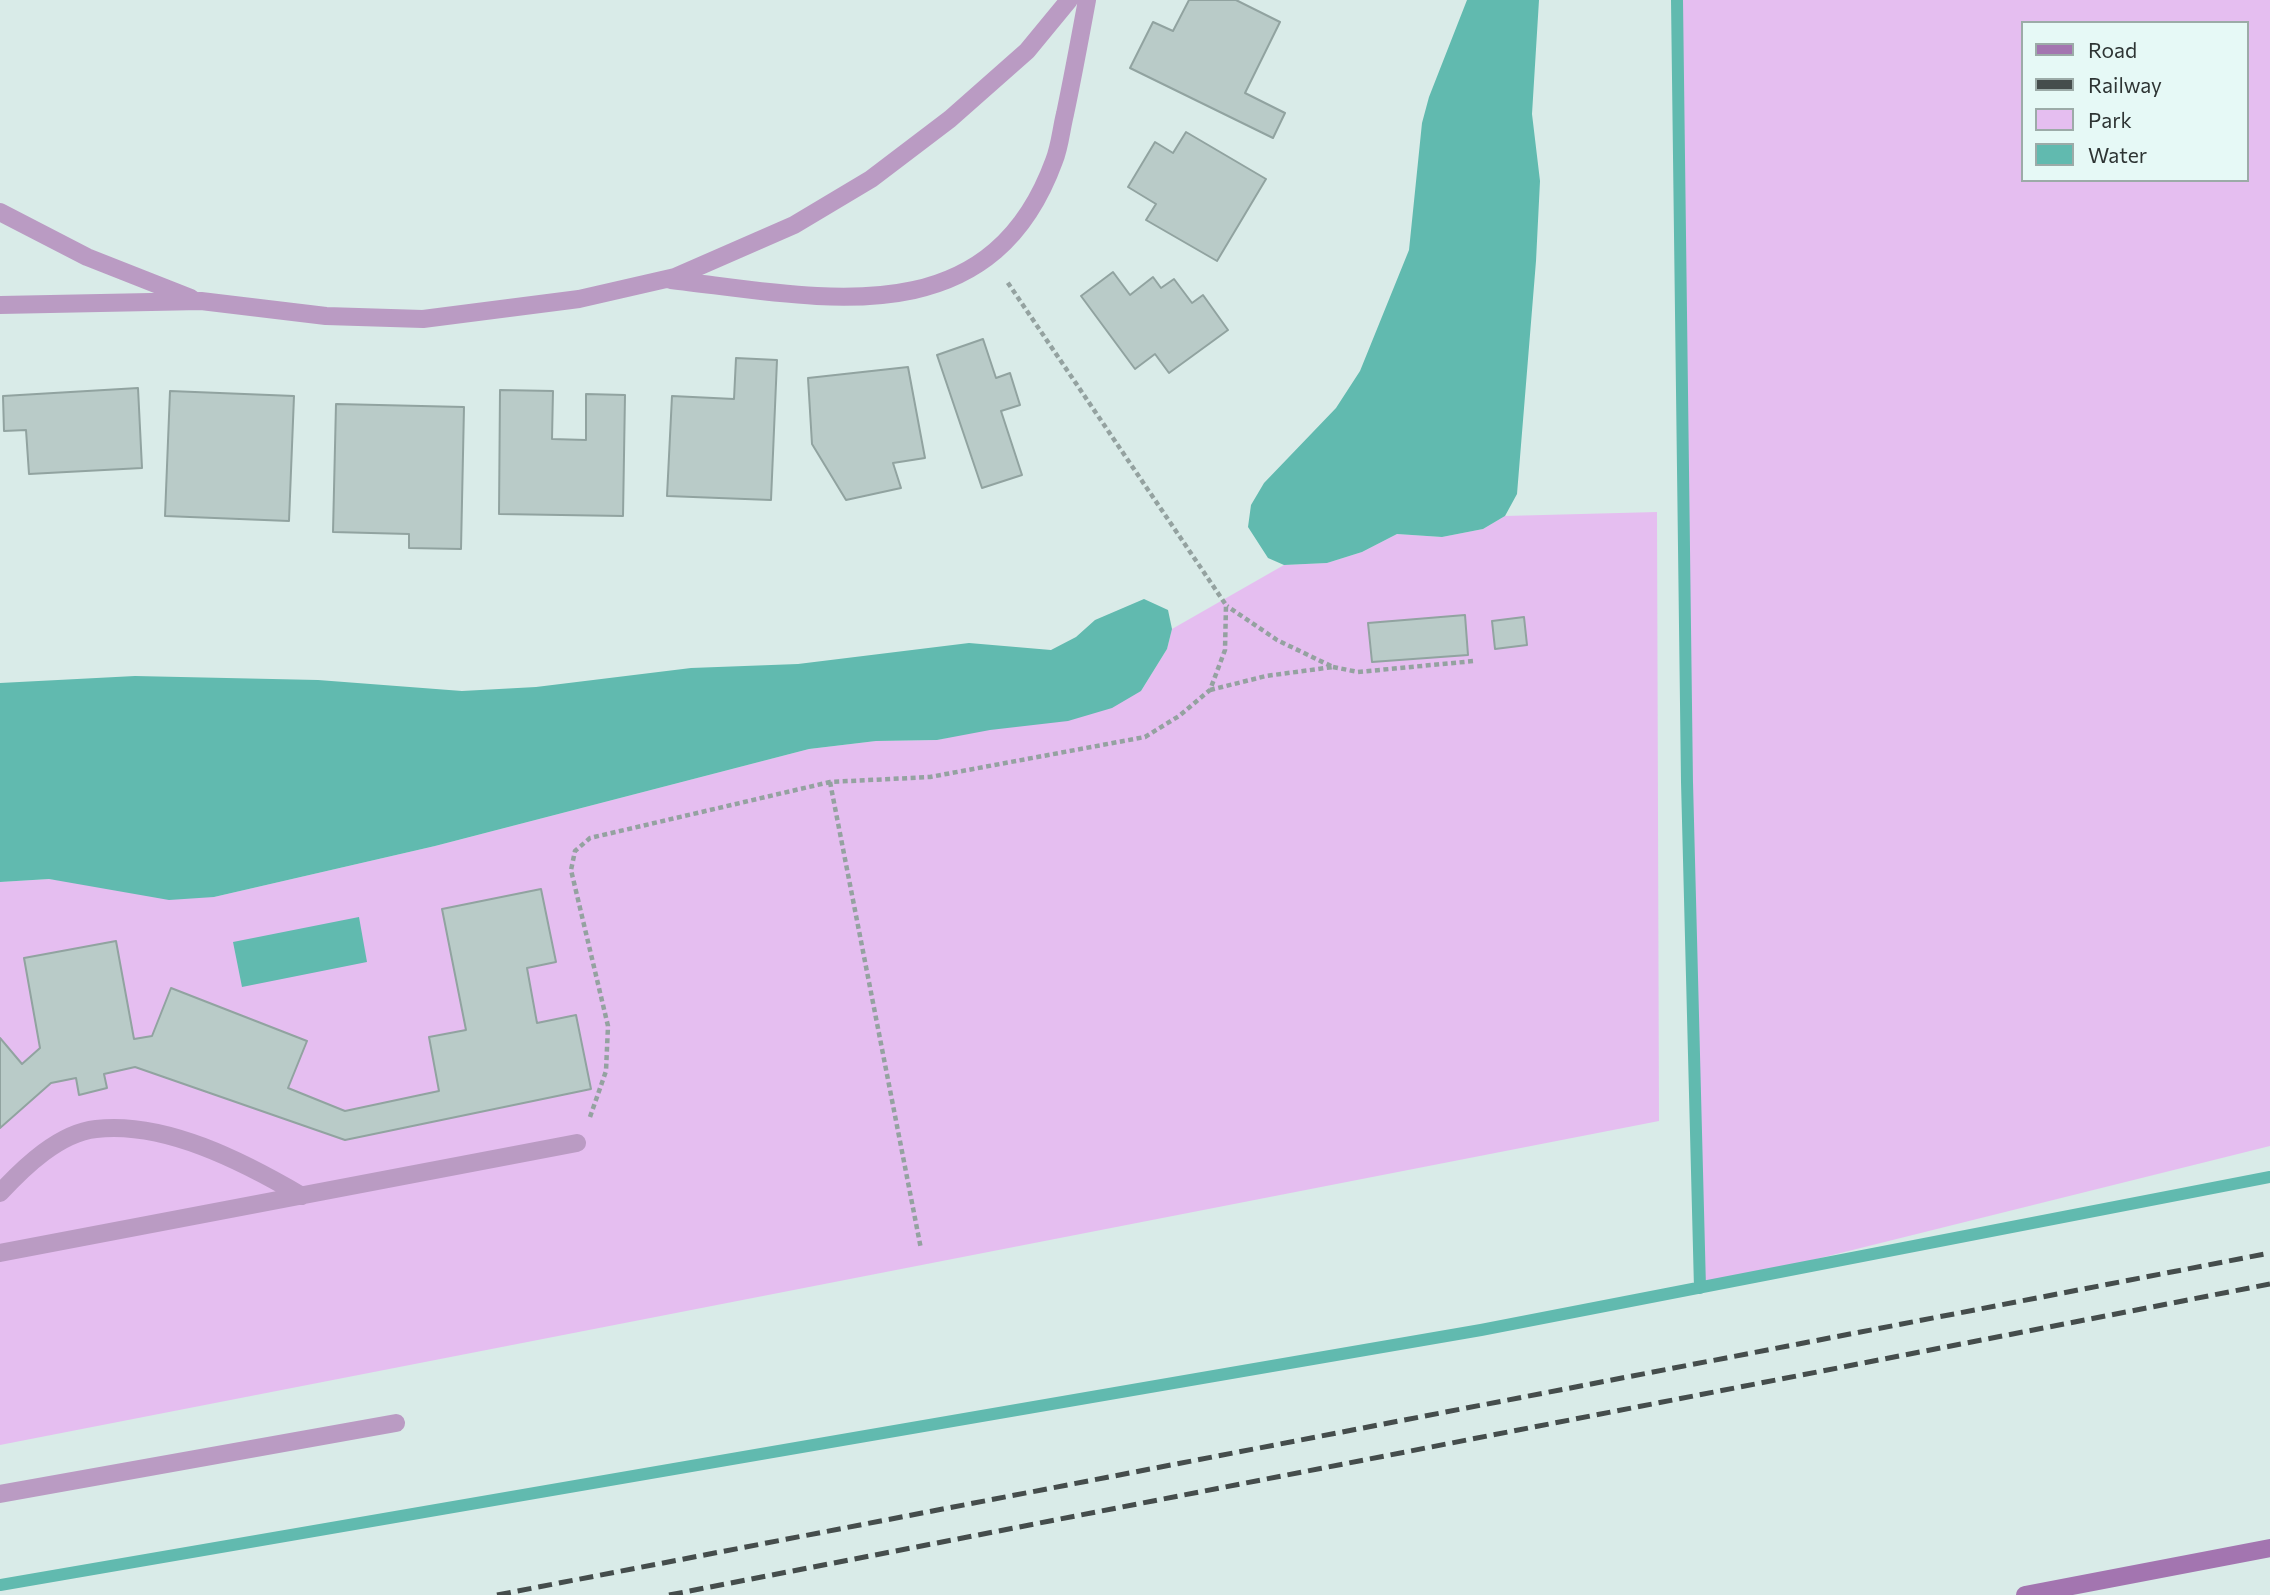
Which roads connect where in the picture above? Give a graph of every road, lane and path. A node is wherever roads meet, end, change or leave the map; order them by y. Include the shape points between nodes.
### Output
1 (1069, 0) edge
2 (1087, 0) edge
3 (0, 212) edge
4 (990, 257) junction
5 (664, 280) junction
6 (201, 301) junction
7 (0, 305) edge
8 (1226, 605) junction
9 (1474, 661) dead end
10 (1333, 667) junction
11 (1210, 690) junction
12 (830, 782) junction
13 (578, 1143) joint
14 (0, 1193) edge
15 (302, 1196) junction
16 (921, 1249) dead end
17 (0, 1253) edge
18 (396, 1423) dead end
19 (0, 1494) edge
20 (2270, 1548) edge
21 (2025, 1595) edge

1 - 5 street via 1027,51 950,119 871,179 794,225
2 - 4 street via 1055,159 1032,210
3 - 6 street via 87,257
4 - 5 street via 945,281 868,299
4 - 8 path
5 - 6 street via 579,299 423,319 326,316
6 - 7 street
8 - 10 path via 1277,640
8 - 11 path via 1226,650
9 - 10 path via 1358,672
10 - 11 path
11 - 12 path via 1145,737 930,777
12 - 13 path via 590,838 575,851 570,870 608,1026 606,1071
12 - 16 path
13 - 15 street
14 - 15 street via 25,1165 63,1141 94,1129 133,1129 188,1142 249,1165
15 - 17 street
18 - 19 street
20 - 21 main road

